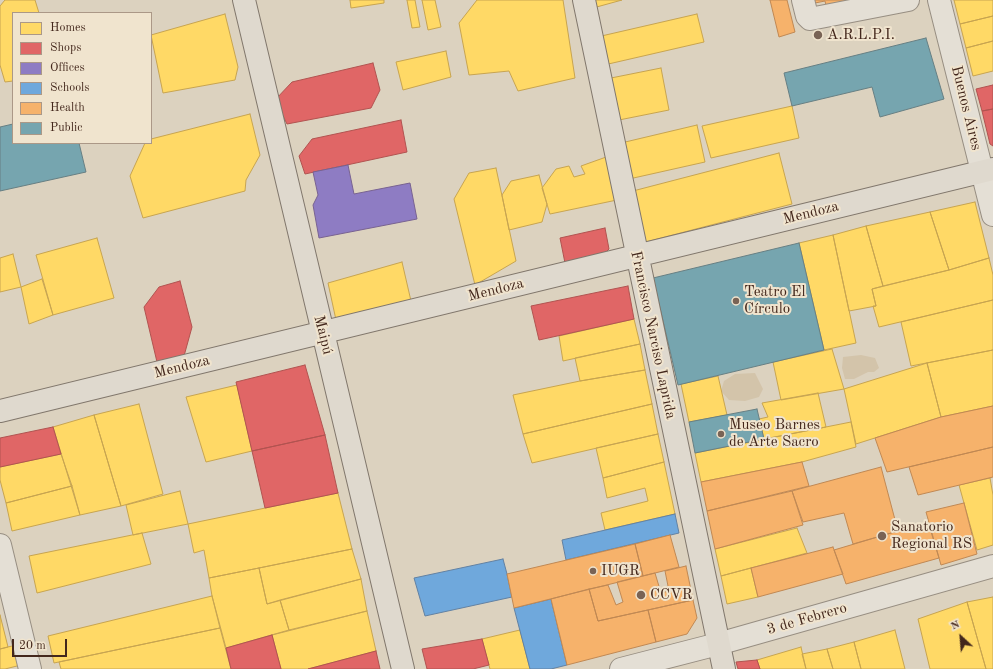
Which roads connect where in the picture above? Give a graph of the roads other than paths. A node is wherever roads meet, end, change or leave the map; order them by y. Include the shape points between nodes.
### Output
1 (244, 0) edge
2 (584, 0) edge
3 (803, 0) edge
4 (908, 0) edge
5 (939, 0) edge
6 (988, 170) edge
7 (993, 215) edge
8 (637, 256) junction
9 (322, 333) junction
10 (0, 412) edge
11 (0, 545) edge
12 (993, 566) edge
13 (718, 644) junction
14 (30, 669) edge
15 (403, 669) edge
16 (621, 669) edge
17 (724, 669) edge

1 - 9 main road, Maipú
2 - 8 main road, Francisco Narciso Laprida
3 - 4 street via 810,19
5 - 6 street, Buenos Aires
6 - 7 street, Buenos Aires
6 - 8 main road, Mendoza
8 - 9 main road, Mendoza
8 - 13 main road, Francisco Narciso Laprida
9 - 10 main road, Mendoza
9 - 15 main road, Maipú
11 - 14 street
12 - 13 street, 3 de Febrero
13 - 16 street, 3 de Febrero
13 - 17 main road, Francisco Narciso Laprida

